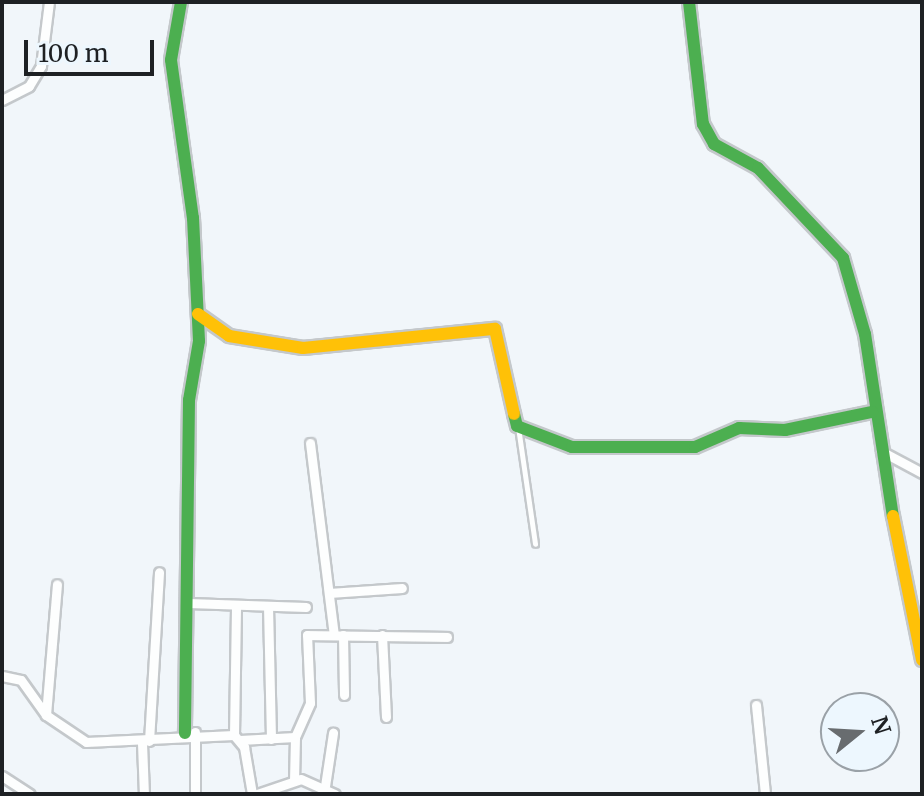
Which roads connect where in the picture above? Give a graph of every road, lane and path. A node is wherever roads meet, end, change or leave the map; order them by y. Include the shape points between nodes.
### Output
1 (49, 2) edge
2 (181, 2) edge
3 (689, 2) edge
4 (2, 100) edge
5 (198, 314) junction
6 (872, 412) junction
7 (517, 426) junction
8 (310, 443) dead end
9 (881, 451) junction
10 (922, 473) edge
11 (535, 544) dead end
12 (159, 572) dead end
13 (57, 584) dead end
14 (402, 588) dead end
15 (329, 593) junction
16 (188, 603) junction
17 (236, 605) junction
18 (268, 606) junction
19 (306, 607) dead end
20 (339, 635) junction
21 (382, 635) junction
22 (447, 637) dead end
23 (922, 660) edge
24 (2, 676) edge
25 (344, 695) dead end
26 (756, 705) dead end
27 (46, 715) junction
28 (386, 717) dead end
29 (190, 732) junction
30 (333, 733) dead end
31 (237, 737) junction
32 (295, 737) junction
33 (271, 739) junction
34 (146, 742) junction
35 (2, 776) edge
36 (294, 781) junction
37 (325, 786) junction
38 (30, 794) edge
39 (144, 794) edge
40 (195, 794) edge
41 (254, 794) edge
42 (335, 794) edge
43 (765, 794) edge

1 - 4 street via 41,66 29,86
2 - 5 street via 171,60
3 - 6 street via 703,124 714,144 775,184 843,258 874,384
5 - 7 street via 229,336 303,348 495,329
5 - 16 street via 189,400
6 - 7 street via 785,430 739,428 713,445 602,452
6 - 9 street
7 - 11 lane
8 - 15 street
9 - 10 street
9 - 23 street
12 - 34 street
13 - 27 street
14 - 15 street
15 - 20 street
16 - 17 street
16 - 29 street
17 - 18 street
17 - 31 street
18 - 19 street
18 - 33 street
20 - 21 street
20 - 25 street
20 - 32 street via 307,635 310,703
21 - 22 street
21 - 28 street
24 - 27 street via 21,680
26 - 43 street
27 - 34 street via 86,742
29 - 31 street
29 - 34 street
29 - 40 street
30 - 37 street
31 - 33 street
31 - 41 street
32 - 33 street
32 - 36 street
34 - 39 street
35 - 38 street
36 - 37 street
36 - 41 street
37 - 42 street

